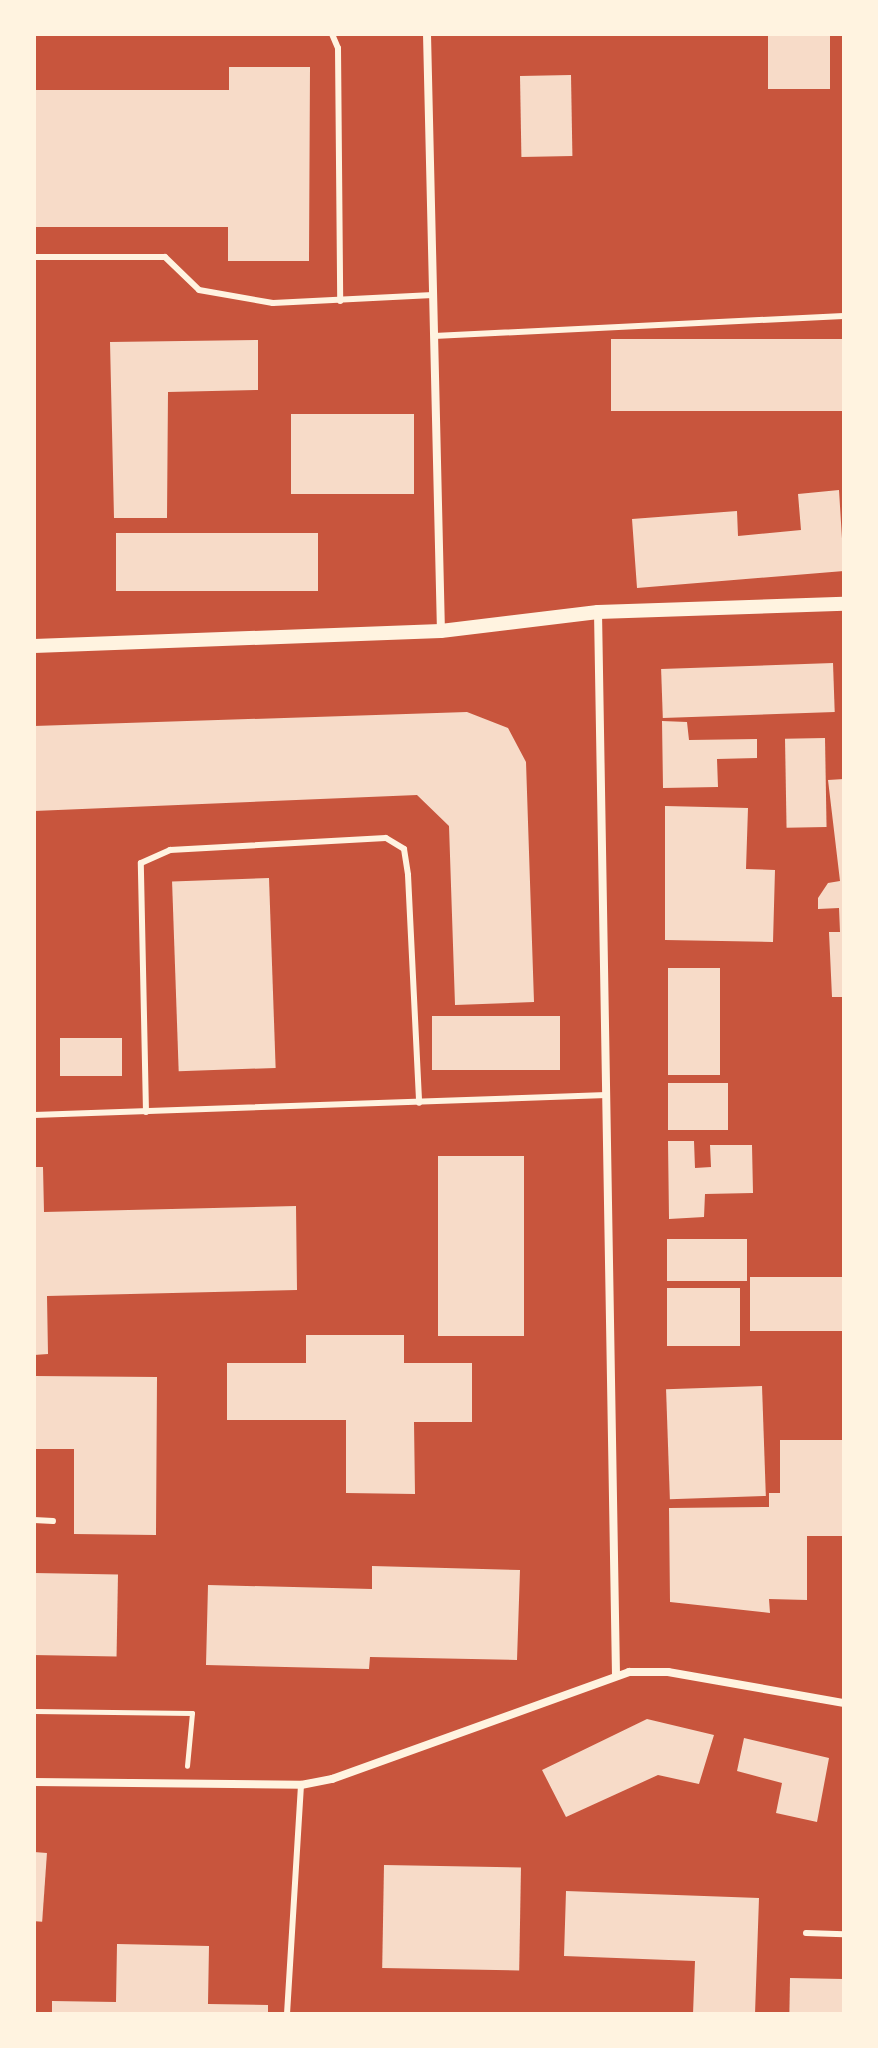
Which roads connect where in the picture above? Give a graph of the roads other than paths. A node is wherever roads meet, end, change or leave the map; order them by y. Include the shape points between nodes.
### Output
1 (332, 34) edge
2 (427, 34) edge
3 (34, 257) edge
4 (433, 295) junction
5 (340, 301) junction
6 (844, 316) edge
7 (434, 336) junction
8 (844, 604) edge
9 (598, 612) junction
10 (441, 631) junction
11 (34, 646) edge
12 (607, 1095) junction
13 (419, 1103) junction
14 (146, 1112) junction
15 (34, 1115) edge
16 (34, 1520) edge
17 (53, 1521) dead end
18 (616, 1674) junction
19 (844, 1703) edge
20 (34, 1782) edge
21 (301, 1785) junction
22 (806, 1933) dead end
23 (844, 1934) edge
24 (287, 2014) edge

1 - 5 lane via 338,48
2 - 4 street
3 - 5 lane via 165,257 199,290 273,303
4 - 5 lane
4 - 7 street
6 - 7 lane
7 - 10 street
8 - 9 street
9 - 10 street
9 - 12 street
10 - 11 street
12 - 13 lane
12 - 18 street
13 - 14 lane
13 - 14 lane via 408,875 404,849 386,838 170,850 141,863
14 - 15 lane
16 - 17 lane
18 - 19 street via 668,1672
18 - 21 street via 364,1770
20 - 21 street
21 - 24 lane
22 - 23 lane

